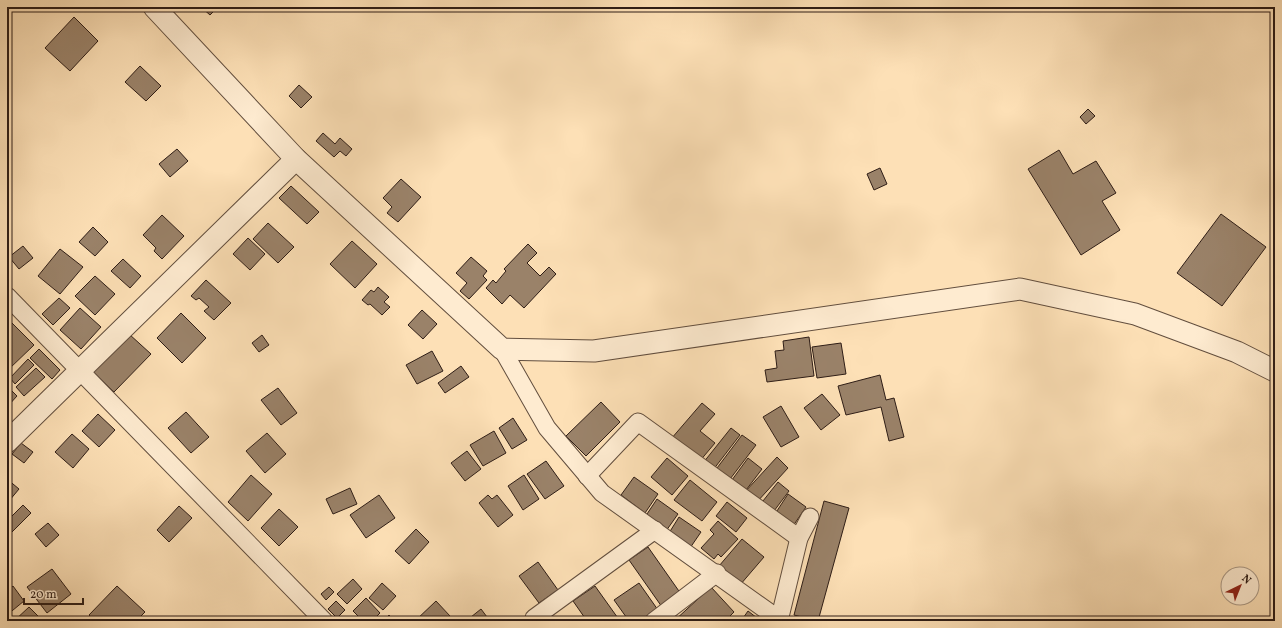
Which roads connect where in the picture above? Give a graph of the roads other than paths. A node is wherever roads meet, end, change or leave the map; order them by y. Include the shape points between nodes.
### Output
1 (154, 7) edge
2 (296, 158) junction
3 (7, 296) edge
4 (502, 349) junction
5 (79, 371) junction
6 (1275, 371) edge
7 (7, 442) edge
8 (587, 476) junction
9 (810, 517) dead end
10 (655, 530) junction
11 (799, 538) junction
12 (717, 573) junction
13 (534, 618) dead end
14 (780, 620) edge
15 (324, 621) edge
16 (654, 621) edge

1 - 2 street
2 - 4 street
2 - 5 street
3 - 5 street
4 - 6 street via 594,351 1020,289 1135,314 1237,352
4 - 8 street via 547,428
5 - 7 street
5 - 15 street
8 - 10 street via 602,493
8 - 11 street via 638,422
9 - 11 street
10 - 12 street
10 - 13 street
11 - 14 street
12 - 14 street
12 - 16 street

